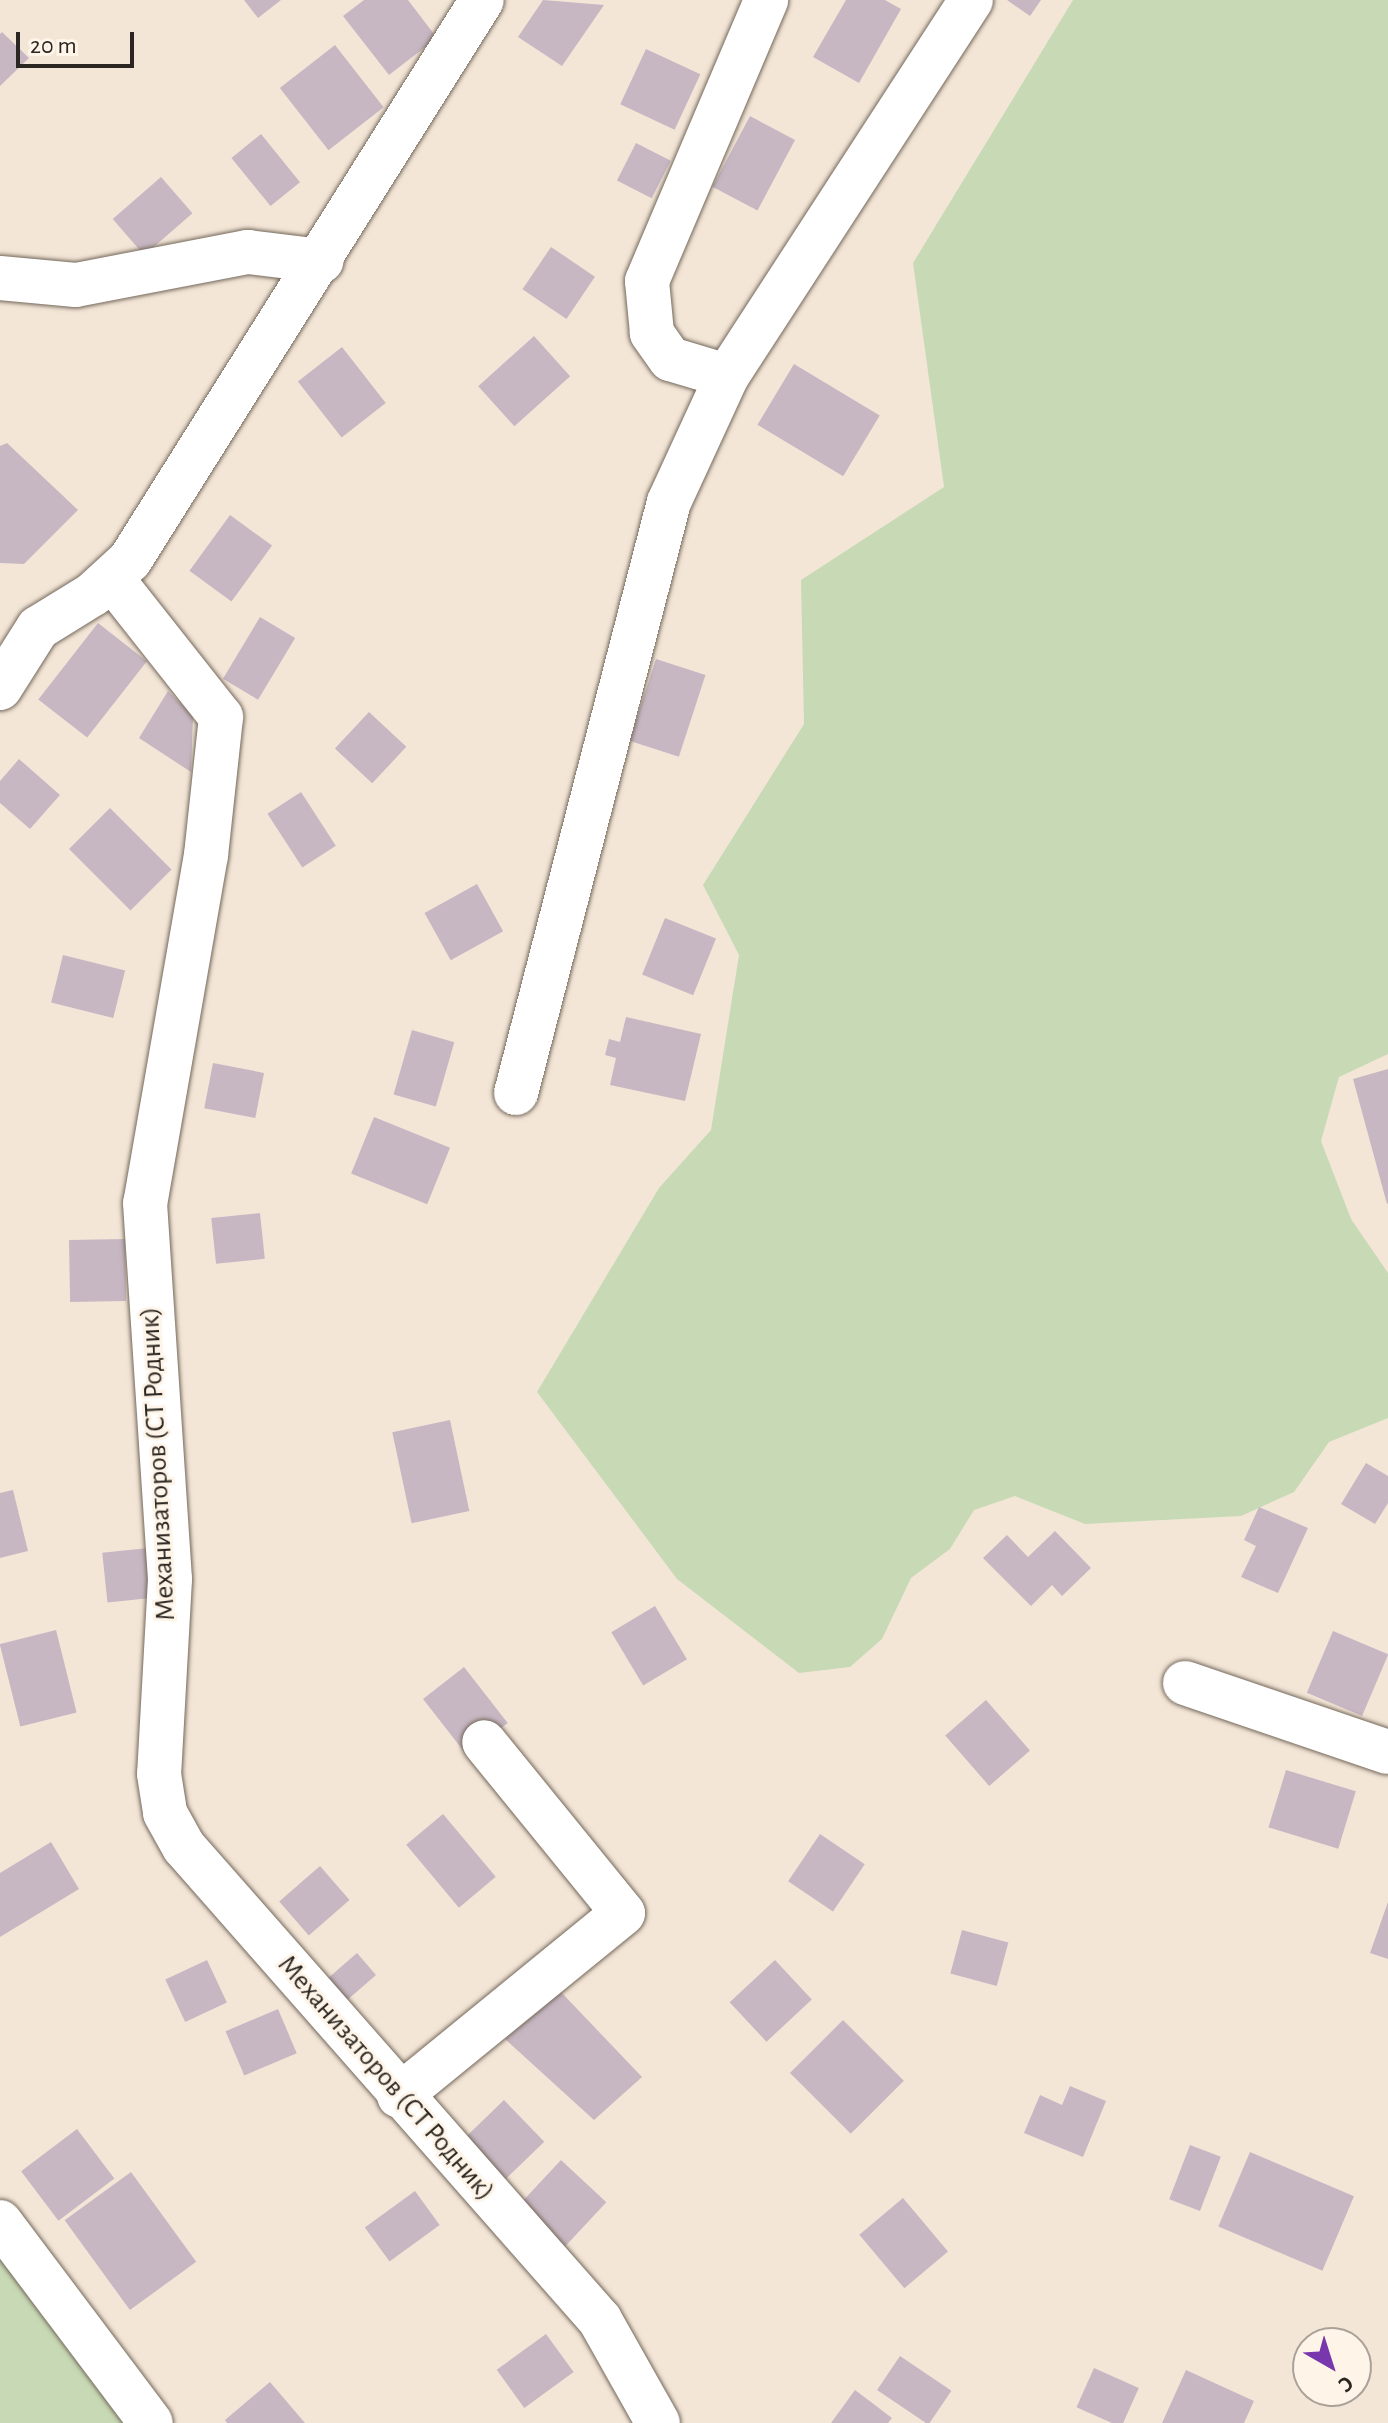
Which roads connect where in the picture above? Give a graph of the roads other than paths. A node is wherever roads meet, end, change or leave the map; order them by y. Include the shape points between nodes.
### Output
1 (482, 0) edge
2 (766, 0) edge
3 (971, 0) edge
4 (321, 261) junction
5 (0, 278) edge
6 (727, 376) junction
7 (112, 579) junction
8 (19, 626) edge
9 (0, 688) edge
10 (516, 1093) dead end
11 (1185, 1683) dead end
12 (484, 1742) dead end
13 (1388, 1752) edge
14 (399, 2096) junction
15 (0, 2222) edge
16 (151, 2423) edge
17 (658, 2423) edge

1 - 4 lane
2 - 6 lane via 647,281 652,333 670,359
3 - 6 lane
4 - 5 lane via 248,252 76,285
4 - 7 lane
6 - 10 lane via 669,502
7 - 8 lane
7 - 14 lane, Механизаторов (СТ Родник) via 221,717 206,855 145,1203 170,1579 159,1774 165,1813 184,1847
8 - 9 lane
11 - 13 lane
12 - 14 lane via 623,1913
14 - 17 lane, Механизаторов (СТ Родник) via 600,2320
15 - 16 lane

